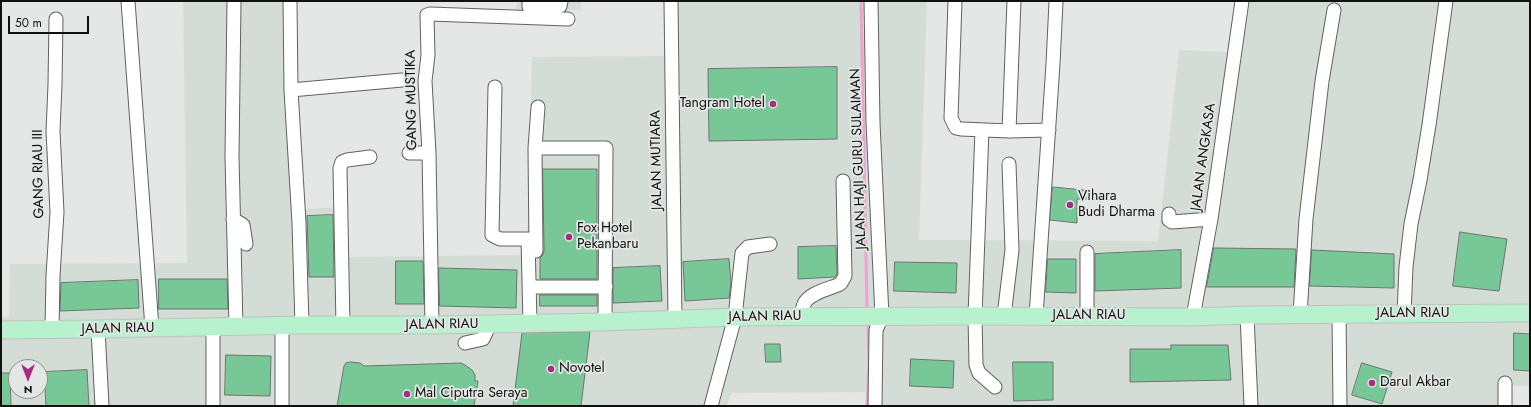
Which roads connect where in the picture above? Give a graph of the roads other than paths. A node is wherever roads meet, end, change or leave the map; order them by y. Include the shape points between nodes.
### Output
1 (128, 1) edge
2 (234, 1) edge
3 (290, 1) edge
4 (529, 1) edge
5 (561, 1) edge
6 (671, 1) edge
7 (871, 1) edge
8 (955, 1) edge
9 (1014, 1) edge
10 (1242, 1) edge
11 (1446, 1) edge
12 (1056, 2) edge
13 (1334, 10) dead end
14 (56, 19) dead end
15 (568, 19) dead end
16 (402, 80) dead end
17 (495, 87) dead end
18 (291, 90) junction
19 (538, 108) dead end
20 (982, 130) junction
21 (1009, 130) junction
22 (1049, 130) junction
23 (535, 148) junction
24 (429, 152) junction
25 (409, 153) dead end
26 (370, 157) dead end
27 (1009, 164) dead end
28 (843, 181) dead end
29 (1169, 214) dead end
30 (233, 219) junction
31 (1211, 219) junction
32 (246, 244) dead end
33 (770, 244) dead end
34 (1087, 252) dead end
35 (536, 287) junction
36 (606, 287) junction
37 (1530, 313) edge
38 (1247, 315) junction
39 (1300, 315) junction
40 (1339, 315) junction
41 (1404, 315) junction
42 (874, 316) junction
43 (976, 316) junction
44 (1004, 316) junction
45 (1036, 316) junction
46 (735, 317) junction
47 (802, 317) junction
48 (1087, 317) junction
49 (1193, 317) junction
50 (675, 319) junction
51 (605, 322) junction
52 (533, 323) junction
53 (490, 324) junction
54 (302, 325) junction
55 (432, 325) junction
56 (282, 326) junction
57 (343, 326) junction
58 (214, 327) junction
59 (236, 327) junction
60 (152, 328) junction
61 (52, 329) junction
62 (1, 330) edge
63 (98, 330) junction
64 (465, 342) dead end
65 (1505, 384) dead end
66 (995, 386) dead end
67 (102, 406) edge
68 (213, 406) edge
69 (282, 406) edge
70 (711, 406) edge
71 (875, 406) edge
72 (1251, 406) edge
73 (1340, 406) edge
74 (1505, 406) edge

1 - 60 street
2 - 30 street
3 - 18 street
4 - 5 street via 529,7 560,6
6 - 50 street, JALAN MUTIARA
7 - 42 street, JALAN HAJI GURU SULAIMAN
8 - 20 street via 952,122 956,128
9 - 21 street
10 - 31 street, JALAN ANGKASA
11 - 41 street via 1428,133 1411,224
12 - 22 street
13 - 39 street via 1322,81 1306,219
14 - 61 street, GANG RIAU III via 53,131 57,212
15 - 24 street, GANG MUSTIKA via 428,14 425,81
16 - 18 street
17 - 52 street via 492,235 500,238 528,238
18 - 54 street
19 - 23 street
20 - 21 street
20 - 43 street
21 - 22 street
22 - 45 street
23 - 35 street
23 - 36 street via 606,148
24 - 25 street
24 - 55 street, GANG MUSTIKA
26 - 57 street via 347,160 342,162 340,168
27 - 44 street via 1012,250
28 - 47 street via 845,276 838,285 806,300
29 - 31 street via 1172,222
30 - 32 street via 243,225
30 - 59 street
31 - 49 street, JALAN ANGKASA
33 - 46 street via 748,247 742,253
34 - 48 street
35 - 36 street
35 - 52 street
36 - 51 street
37 - 41 main road, JALAN RIAU
38 - 39 main road, JALAN RIAU
38 - 49 main road, JALAN RIAU
38 - 72 street
39 - 40 main road, JALAN RIAU
40 - 41 main road, JALAN RIAU
40 - 73 street
42 - 43 main road, JALAN RIAU
42 - 47 main road, JALAN RIAU
42 - 71 street
43 - 44 main road, JALAN RIAU
43 - 66 street via 977,368 979,373
44 - 45 main road, JALAN RIAU
45 - 48 main road, JALAN RIAU
46 - 47 main road, JALAN RIAU
46 - 50 main road, JALAN RIAU
46 - 70 street
48 - 49 main road, JALAN RIAU
50 - 51 main road, JALAN RIAU
51 - 52 main road, JALAN RIAU
52 - 53 main road, JALAN RIAU
53 - 55 main road, JALAN RIAU
53 - 64 street via 483,339
54 - 56 main road, JALAN RIAU
54 - 57 main road, JALAN RIAU
55 - 57 main road, JALAN RIAU
56 - 59 main road, JALAN RIAU
56 - 69 street
58 - 59 main road, JALAN RIAU
58 - 60 main road, JALAN RIAU
58 - 68 street
60 - 63 main road, JALAN RIAU
61 - 62 main road, JALAN RIAU
61 - 63 main road, JALAN RIAU
63 - 67 street
65 - 74 street

